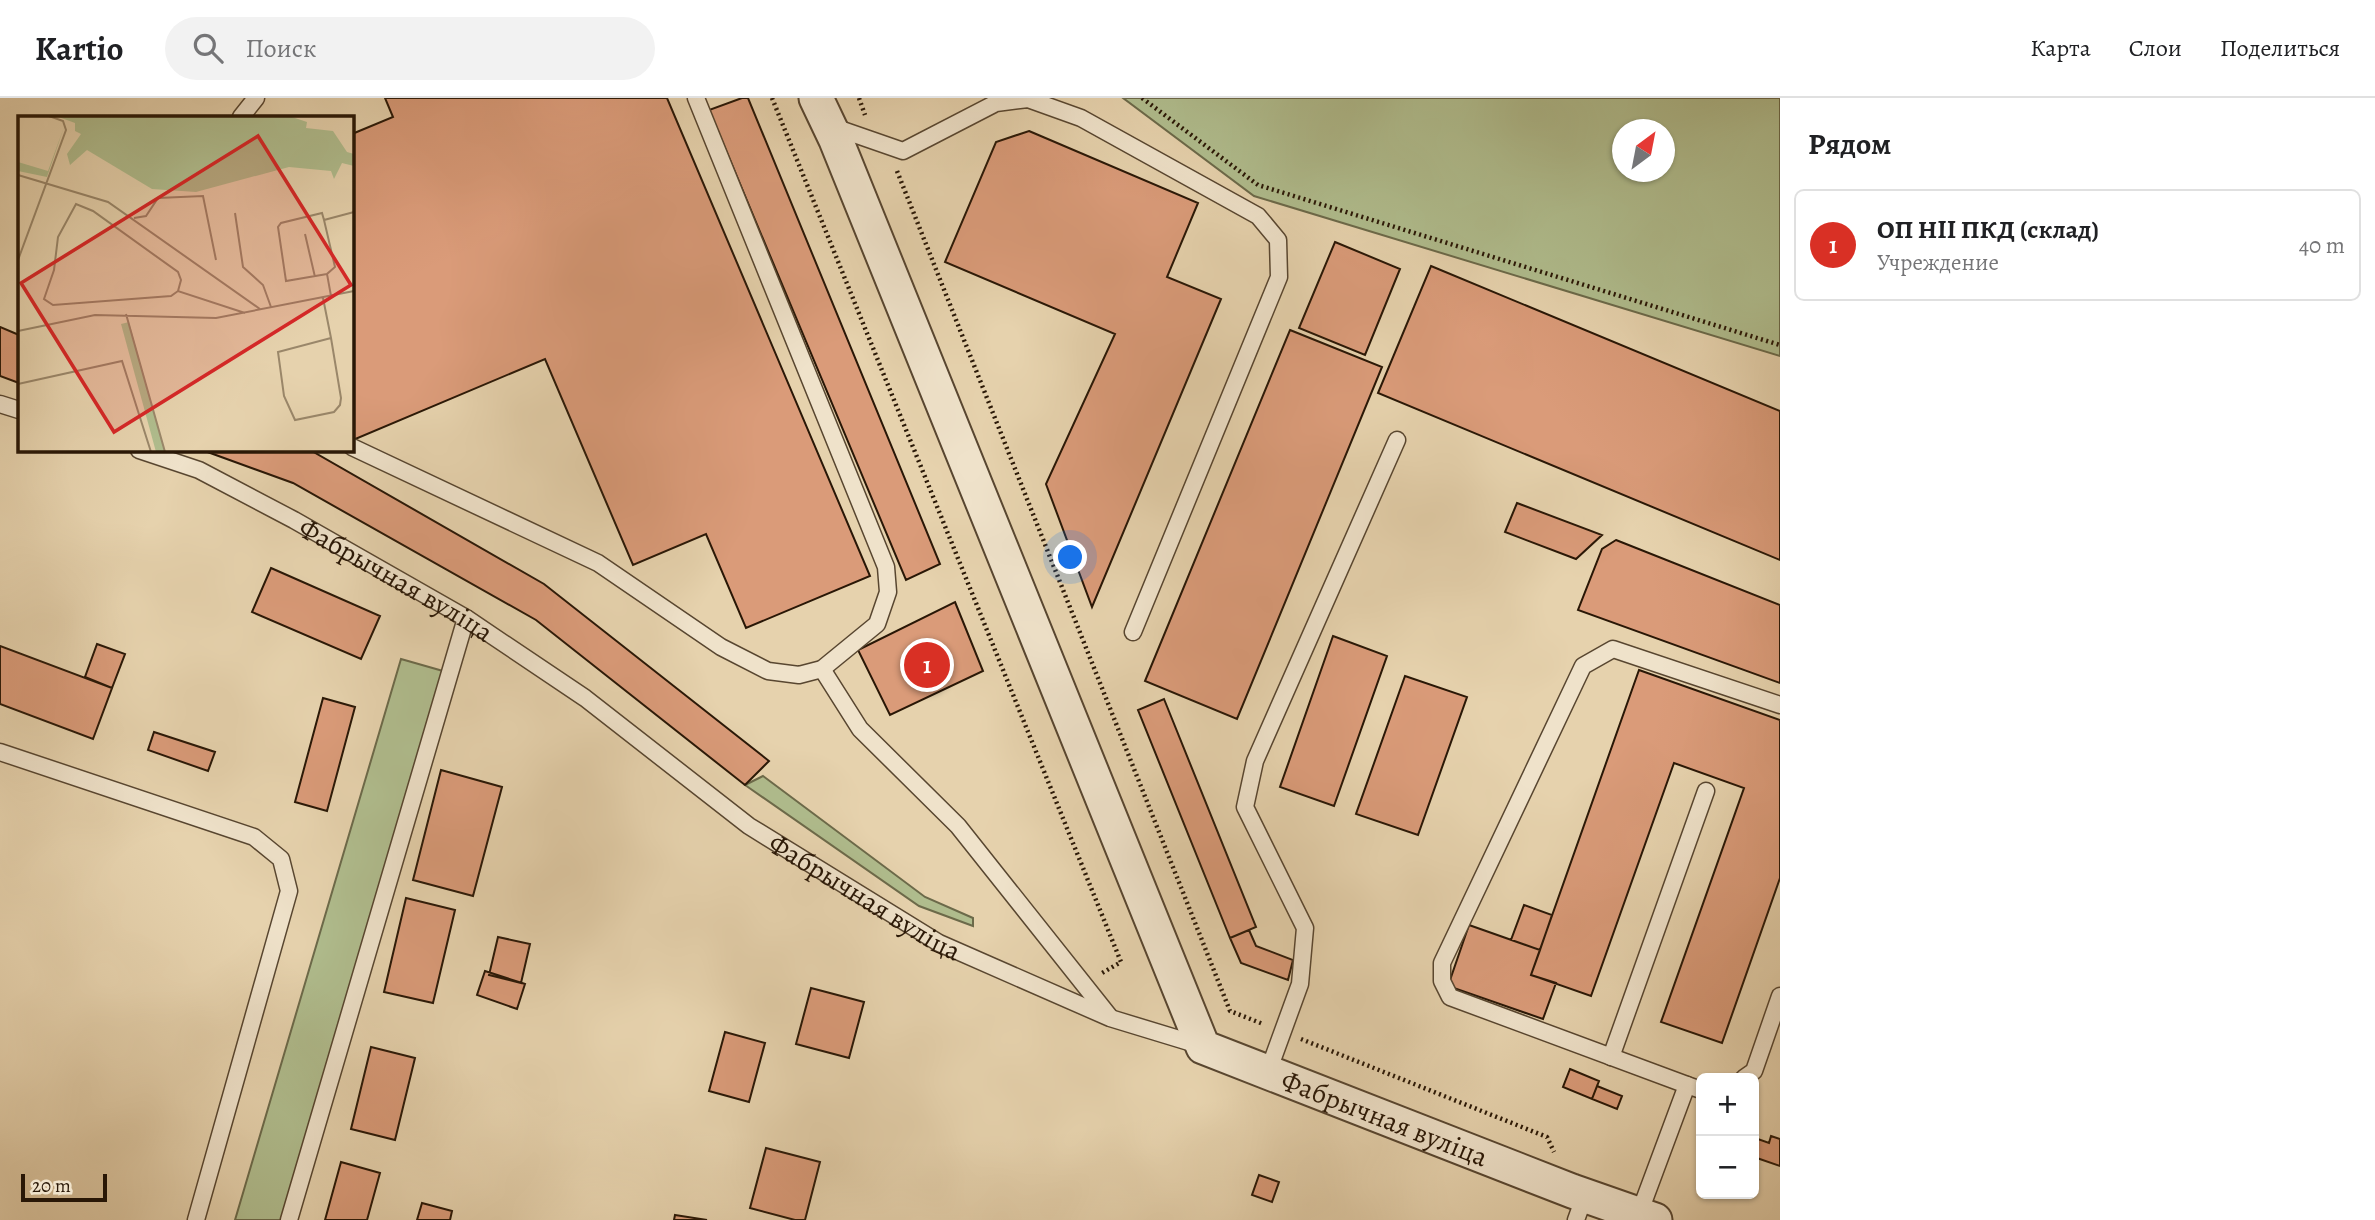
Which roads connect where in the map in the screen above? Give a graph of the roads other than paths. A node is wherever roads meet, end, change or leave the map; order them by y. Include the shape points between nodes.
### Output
1 (256, 98) edge
2 (695, 98) edge
3 (823, 112) edge
4 (242, 116) edge
5 (0, 404) edge
6 (18, 410) edge
7 (1397, 440) dead end
8 (354, 448) edge
9 (145, 452) edge
10 (466, 618) junction
11 (1133, 632) dead end
12 (822, 669) junction
13 (1780, 705) edge
14 (0, 752) edge
15 (1706, 791) dead end
16 (1780, 996) edge
17 (1111, 1018) junction
18 (1203, 1047) junction
19 (1611, 1057) junction
20 (1268, 1072) junction
21 (1751, 1073) edge
22 (1694, 1087) edge
23 (1578, 1202) edge
24 (1647, 1217) edge
25 (196, 1220) edge
26 (289, 1220) edge

1 - 4 lane
2 - 12 lane via 886,567 888,592 877,624
3 - 11 lane via 903,152 996,103 1028,99 1081,118 1258,216 1278,240 1279,277
3 - 18 street
5 - 6 lane
7 - 20 lane via 1255,761 1245,807 1305,928 1300,984
8 - 12 lane via 598,563 721,647 768,671 799,675
9 - 10 lane, Фабрычная вуліца via 199,470
10 - 17 lane, Фабрычная вуліца via 585,698 749,826 939,943
10 - 26 lane
12 - 17 lane via 860,729 958,826
13 - 19 lane via 1613,649 1583,666 1442,963 1441,981 1450,997
14 - 25 lane via 254,837 281,859 289,891
15 - 19 lane
16 - 21 lane
17 - 18 lane, Фабрычная вуліца
18 - 20 street, Фабрычная вуліца
19 - 22 lane
20 - 23 street, Фабрычная вуліца
22 - 24 lane
23 - 24 street, Фабрычная вуліца

